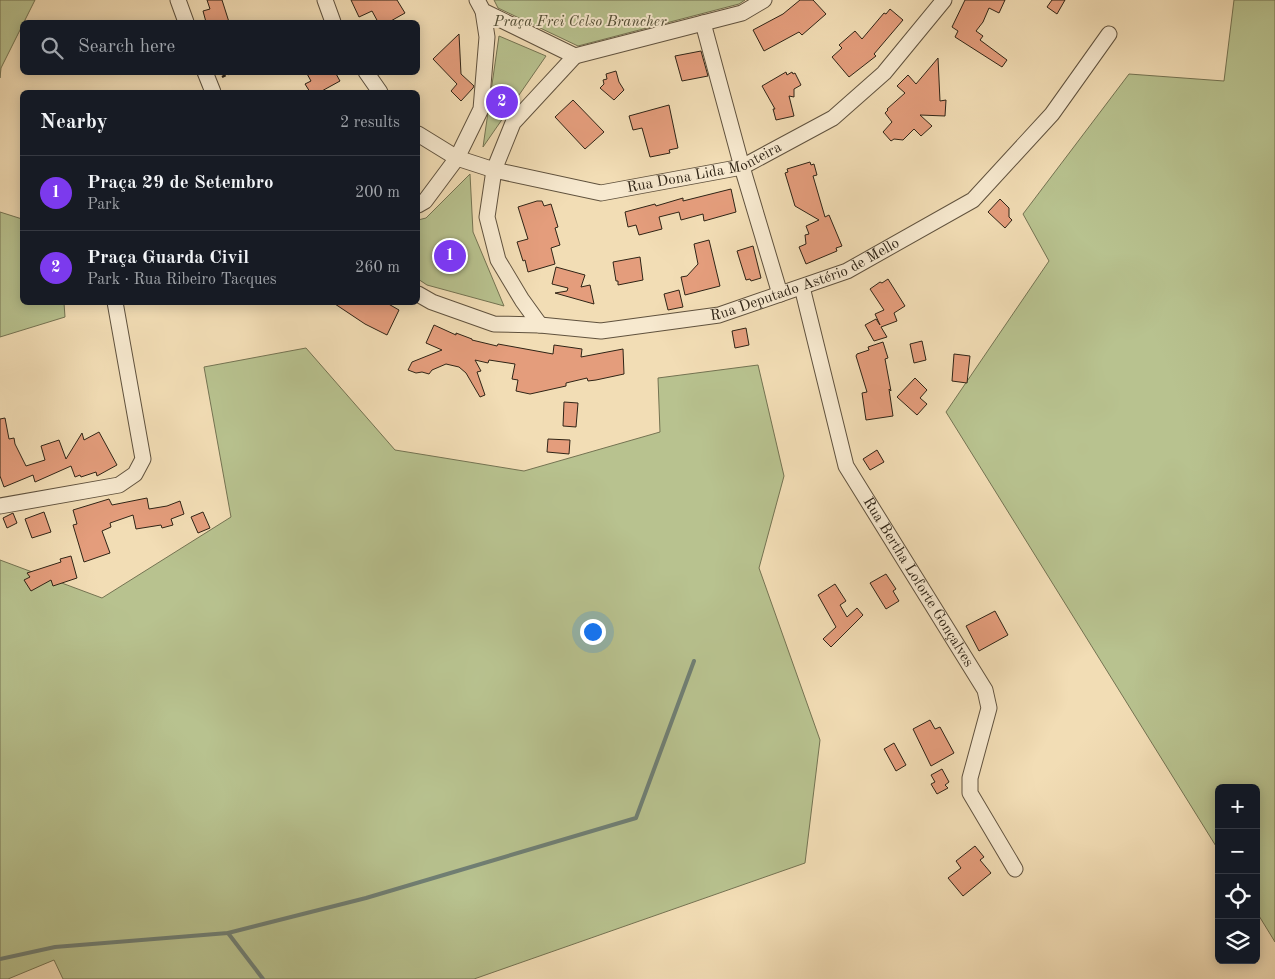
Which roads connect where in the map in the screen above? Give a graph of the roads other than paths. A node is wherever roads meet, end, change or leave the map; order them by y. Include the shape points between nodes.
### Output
1 (178, 0) edge
2 (325, 0) edge
3 (764, 0) edge
4 (944, 0) edge
5 (480, 6) edge
6 (185, 20) edge
7 (332, 20) edge
8 (703, 23) junction
9 (1109, 34) dead end
10 (574, 56) junction
11 (206, 75) edge
12 (368, 75) edge
13 (212, 90) edge
14 (379, 90) edge
15 (420, 135) edge
16 (458, 158) junction
17 (742, 167) junction
18 (494, 170) junction
19 (420, 203) edge
20 (802, 287) junction
21 (780, 294) junction
22 (420, 295) edge
23 (116, 305) edge
24 (540, 325) junction
25 (0, 506) edge
26 (1015, 869) dead end

1 - 6 street
2 - 7 street
3 - 8 street via 742,13
4 - 17 street, Rua Dona Lida Monteira via 884,73 833,118
5 - 10 street
5 - 16 street via 487,37 481,109
8 - 10 street
8 - 17 street
9 - 20 street, Rua Deputado Astério de Mello via 1052,114 973,200 847,271
10 - 18 street via 513,123
11 - 13 street
12 - 14 street
15 - 16 street, Rua Dona Lida Monteira
16 - 18 street, Rua Dona Lida Monteira
16 - 19 street
17 - 18 street, Rua Dona Lida Monteira via 601,193
17 - 21 street
18 - 24 street via 487,217 498,260
20 - 21 street, Rua Deputado Astério de Mello
20 - 26 street, Rua Bertha Loforte Gonçalves via 846,466 985,690 989,708 970,778 970,794
21 - 24 street, Rua Deputado Astério de Mello via 719,315 610,330
22 - 24 street, Rua Deputado Astério de Mello via 494,324
23 - 25 street via 143,459 135,474 119,485

